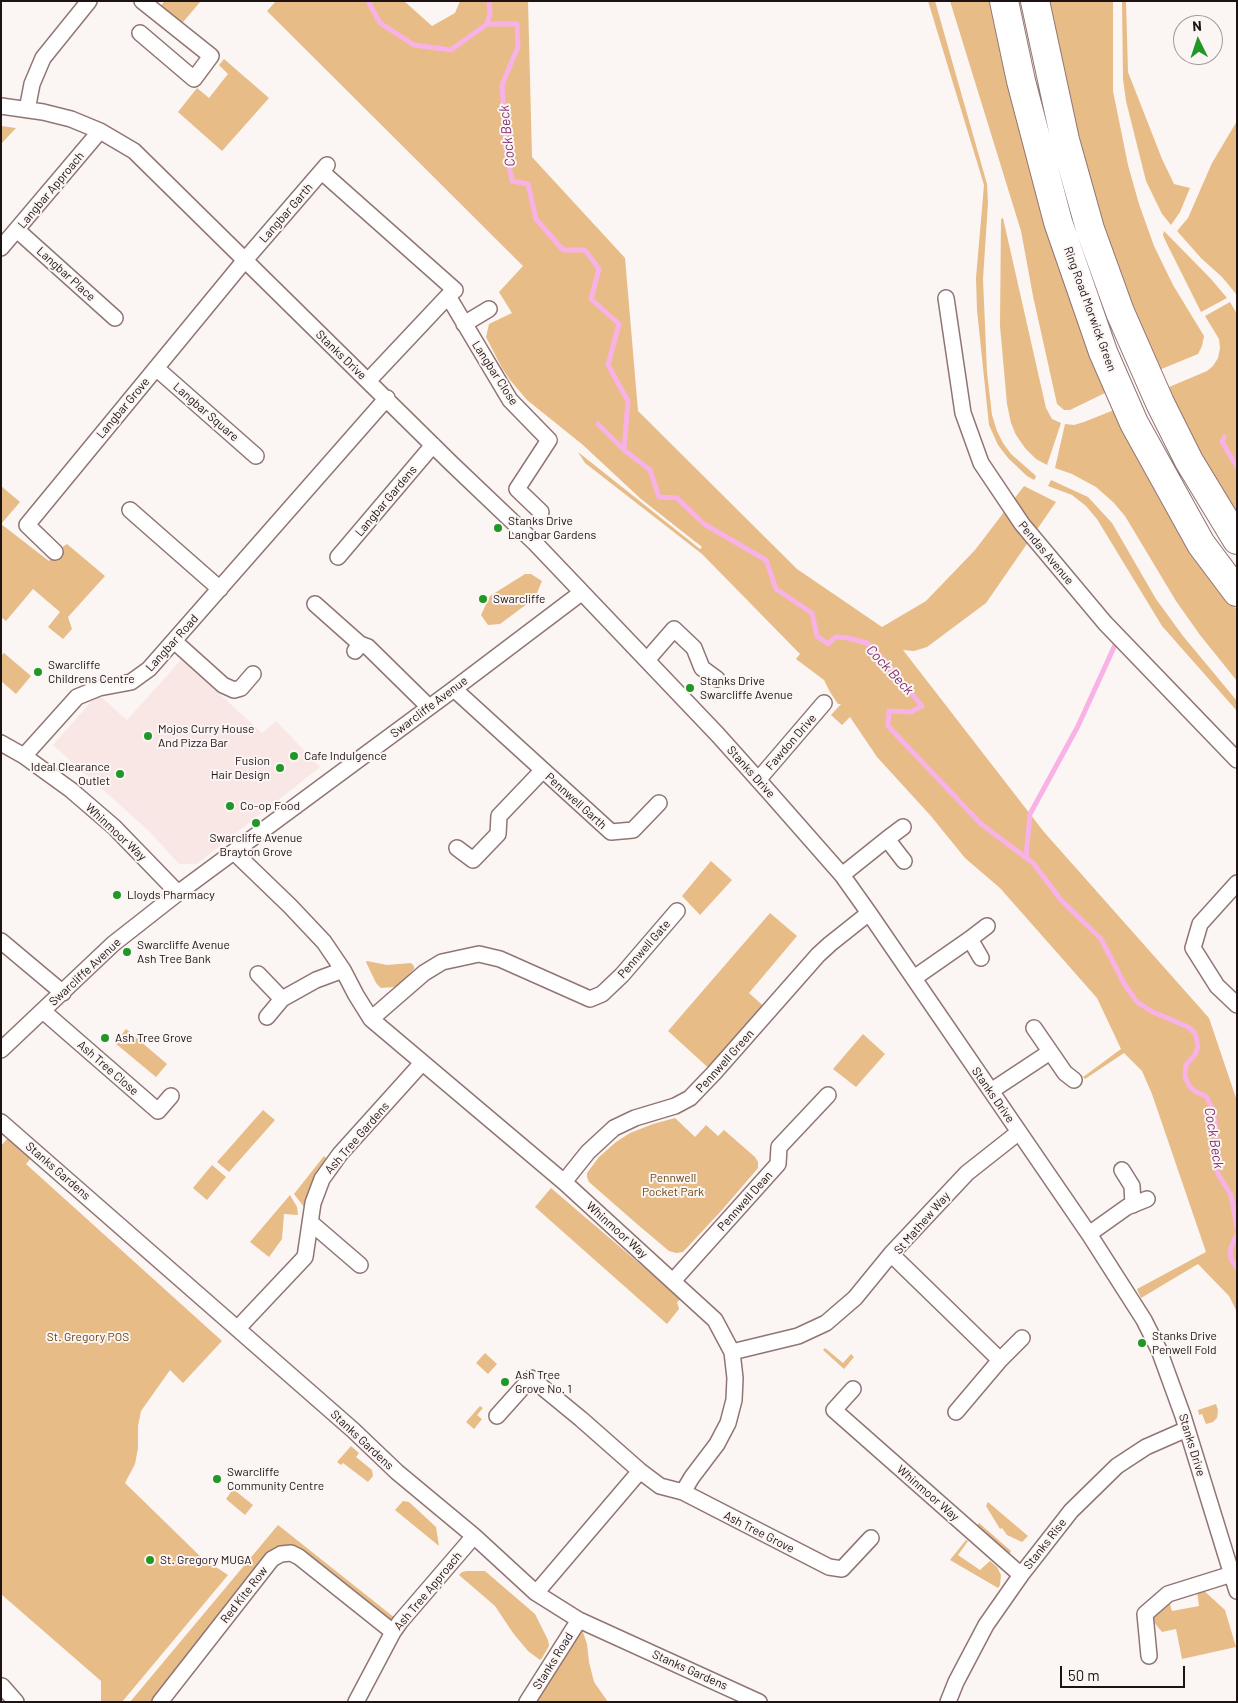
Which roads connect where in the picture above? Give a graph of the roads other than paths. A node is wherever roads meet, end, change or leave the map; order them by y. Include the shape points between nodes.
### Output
1 (89, 1) edge
2 (142, 1) edge
3 (1004, 1) edge
4 (1035, 1) edge
5 (140, 33) dead end
6 (1, 106) edge
7 (27, 110) junction
8 (100, 131) junction
9 (325, 168) joint
10 (17, 230) junction
11 (1, 248) edge
12 (245, 260) junction
13 (448, 296) junction
14 (946, 298) dead end
15 (489, 309) dead end
16 (114, 318) dead end
17 (464, 324) junction
18 (156, 368) junction
19 (368, 381) junction
20 (387, 398) junction
21 (433, 445) junction
22 (256, 456) dead end
23 (130, 510) dead end
24 (541, 512) dead end
25 (1237, 540) edge
26 (56, 552) dead end
27 (338, 557) dead end
28 (220, 588) junction
29 (1237, 592) edge
30 (580, 593) junction
31 (315, 604) dead end
32 (174, 641) junction
33 (647, 660) junction
34 (253, 674) dead end
35 (717, 679) dead end
36 (454, 689) junction
37 (824, 703) dead end
38 (429, 707) junction
39 (1, 743) edge
40 (24, 756) junction
41 (1237, 760) edge
42 (542, 771) junction
43 (758, 780) junction
44 (658, 804) dead end
45 (903, 827) dead end
46 (887, 839) junction
47 (457, 848) dead end
48 (234, 852) junction
49 (904, 861) dead end
50 (842, 875) junction
51 (1237, 883) edge
52 (178, 892) junction
53 (681, 911) dead end
54 (869, 913) junction
55 (987, 926) dead end
56 (970, 939) junction
57 (1, 941) edge
58 (981, 958) dead end
59 (343, 970) junction
60 (258, 974) dead end
61 (914, 978) junction
62 (62, 993) junction
63 (282, 999) junction
64 (1237, 1005) edge
65 (43, 1011) junction
66 (267, 1017) dead end
67 (371, 1019) junction
68 (1034, 1028) dead end
69 (1, 1050) edge
70 (1050, 1052) junction
71 (422, 1064) junction
72 (1074, 1080) dead end
73 (991, 1090) junction
74 (828, 1095) dead end
75 (171, 1096) dead end
76 (1, 1122) edge
77 (1019, 1132) junction
78 (1122, 1170) dead end
79 (564, 1182) junction
80 (1147, 1199) dead end
81 (1133, 1204) junction
82 (310, 1222) junction
83 (1090, 1234) junction
84 (892, 1254) junction
85 (360, 1265) dead end
86 (673, 1281) junction
87 (238, 1328) junction
88 (1022, 1338) dead end
89 (732, 1352) junction
90 (1000, 1360) junction
91 (853, 1389) dead end
92 (956, 1412) dead end
93 (497, 1416) dead end
94 (1187, 1429) junction
95 (640, 1471) junction
96 (683, 1492) junction
97 (474, 1536) junction
98 (871, 1538) dead end
99 (1232, 1574) junction
100 (1021, 1575) junction
101 (1237, 1591) edge
102 (536, 1593) junction
103 (579, 1620) junction
104 (393, 1632) junction
105 (1149, 1656) dead end
106 (2, 1686) edge
107 (16, 1702) edge
108 (160, 1702) edge
109 (356, 1702) edge
110 (527, 1702) edge
111 (759, 1702) edge
112 (948, 1702) edge

1 - 7 street via 43,58 32,84
2 - 5 street via 211,56 194,79
3 - 29 highway, Ring Road Morwick Green via 1058,222 1103,352 1134,423 1201,544
4 - 25 highway via 1065,140 1090,229 1120,312 1189,461
6 - 7 street, Stanks Drive
7 - 8 street, Stanks Drive via 71,119
8 - 10 street, Langbar Approach
8 - 12 street, Stanks Drive via 134,151
9 - 12 street, Langbar Garth
9 - 13 street, Langbar Close via 455,290
10 - 11 street, Langbar Approach
10 - 16 street, Langbar Place
12 - 18 street, Langbar Grove
12 - 19 street, Stanks Drive
13 - 17 street, Langbar Close
13 - 19 street
14 - 41 street, Pendas Avenue via 963,413 980,464 1022,524 1105,623
15 - 17 street
17 - 24 street, Langbar Close via 510,400 549,440 517,490
18 - 22 street, Langbar Square
18 - 26 street, Langbar Grove via 27,524
19 - 20 street, Stanks Drive
20 - 21 street, Stanks Drive
20 - 28 street, Langbar Road
21 - 27 street, Langbar Gardens
21 - 30 street, Stanks Drive via 535,543
23 - 28 street
28 - 32 street, Langbar Road
30 - 33 street, Stanks Drive
30 - 36 street, Swarcliffe Avenue
31 - 38 street via 358,648 368,647
32 - 34 street via 223,685 234,690 241,688
32 - 40 street, Langbar Road via 149,669 131,682 77,696
33 - 35 street via 674,629 694,648 702,668
33 - 43 street, Stanks Drive
36 - 38 street, Swarcliffe Avenue
36 - 42 street, Pennwell Garth
37 - 43 street, Fawdon Drive
38 - 48 street, Swarcliffe Avenue
39 - 40 street, Whinmoor Way
40 - 52 street, Whinmoor Way via 114,827
42 - 44 street, Pennwell Garth via 611,832 632,830
42 - 47 street, Pennwell Garth via 499,816 498,834 473,860
43 - 50 street, Stanks Drive
45 - 46 street
46 - 49 street
46 - 50 street
48 - 52 street, Swarcliffe Avenue
48 - 59 street, Whinmoor Way via 324,942
50 - 54 street, Stanks Drive
51 - 64 street via 1200,924 1193,948 1217,986
52 - 62 street, Swarcliffe Avenue via 112,944
53 - 67 street, Pennwell Gate via 590,1005 500,959 479,954 442,962
54 - 61 street, Stanks Drive
54 - 79 street, Pennwell Green via 818,955 690,1098 614,1128 588,1152
55 - 56 street
56 - 58 street
56 - 61 street
57 - 62 street
59 - 63 street via 316,980
59 - 67 street, Whinmoor Way
60 - 63 street
61 - 73 street, Stanks Drive
62 - 65 street, Swarcliffe Avenue
63 - 66 street
65 - 69 street, Swarcliffe Avenue
65 - 75 street, Ash Tree Close via 158,1112
67 - 71 street, Whinmoor Way
68 - 70 street
70 - 72 street
70 - 73 street
71 - 79 street, Whinmoor Way
71 - 82 street, Ash Tree Gardens via 322,1178
73 - 77 street, Stanks Drive
74 - 86 street, Pennwell Dean via 779,1147 778,1164
76 - 87 street, Stanks Gardens
77 - 83 street, Stanks Drive
77 - 84 street, St Mathew Way via 966,1173
78 - 81 street via 1132,1186
79 - 86 street, Whinmoor Way
80 - 81 street
81 - 83 street
82 - 85 street
82 - 87 street, Ash Tree Gardens via 305,1257
83 - 94 street, Stanks Drive via 1159,1350
84 - 89 street via 855,1298 826,1323 798,1336
84 - 90 street, St Mathew Way
86 - 89 street, Whinmoor Way via 715,1320
87 - 97 street, Stanks Gardens via 397,1472
88 - 90 street
89 - 96 street, Whinmoor Way via 734,1400 728,1423 718,1444
90 - 92 street
91 - 100 street, Whinmoor Way via 834,1410
93 - 95 street, Ash Tree Grove via 531,1378
94 - 99 street, Stanks Drive
94 - 100 street, Stanks Rise via 1146,1447 1116,1466 1071,1511
95 - 96 street, Ash Tree Grove via 660,1486
95 - 102 street
96 - 98 street, Ash Tree Grove via 829,1567 842,1569
97 - 102 street, Stanks Gardens
97 - 104 street, Ash Tree Approach
99 - 101 street, Stanks Drive
99 - 105 street via 1168,1594 1144,1614
100 - 112 street, Stanks Rise via 986,1625
102 - 103 street, Stanks Gardens
103 - 110 street, Stanks Road
103 - 111 street, Stanks Gardens
104 - 108 street, Red Kite Row via 299,1557 281,1554 272,1559
104 - 109 street, Ash Tree Approach
106 - 107 street

